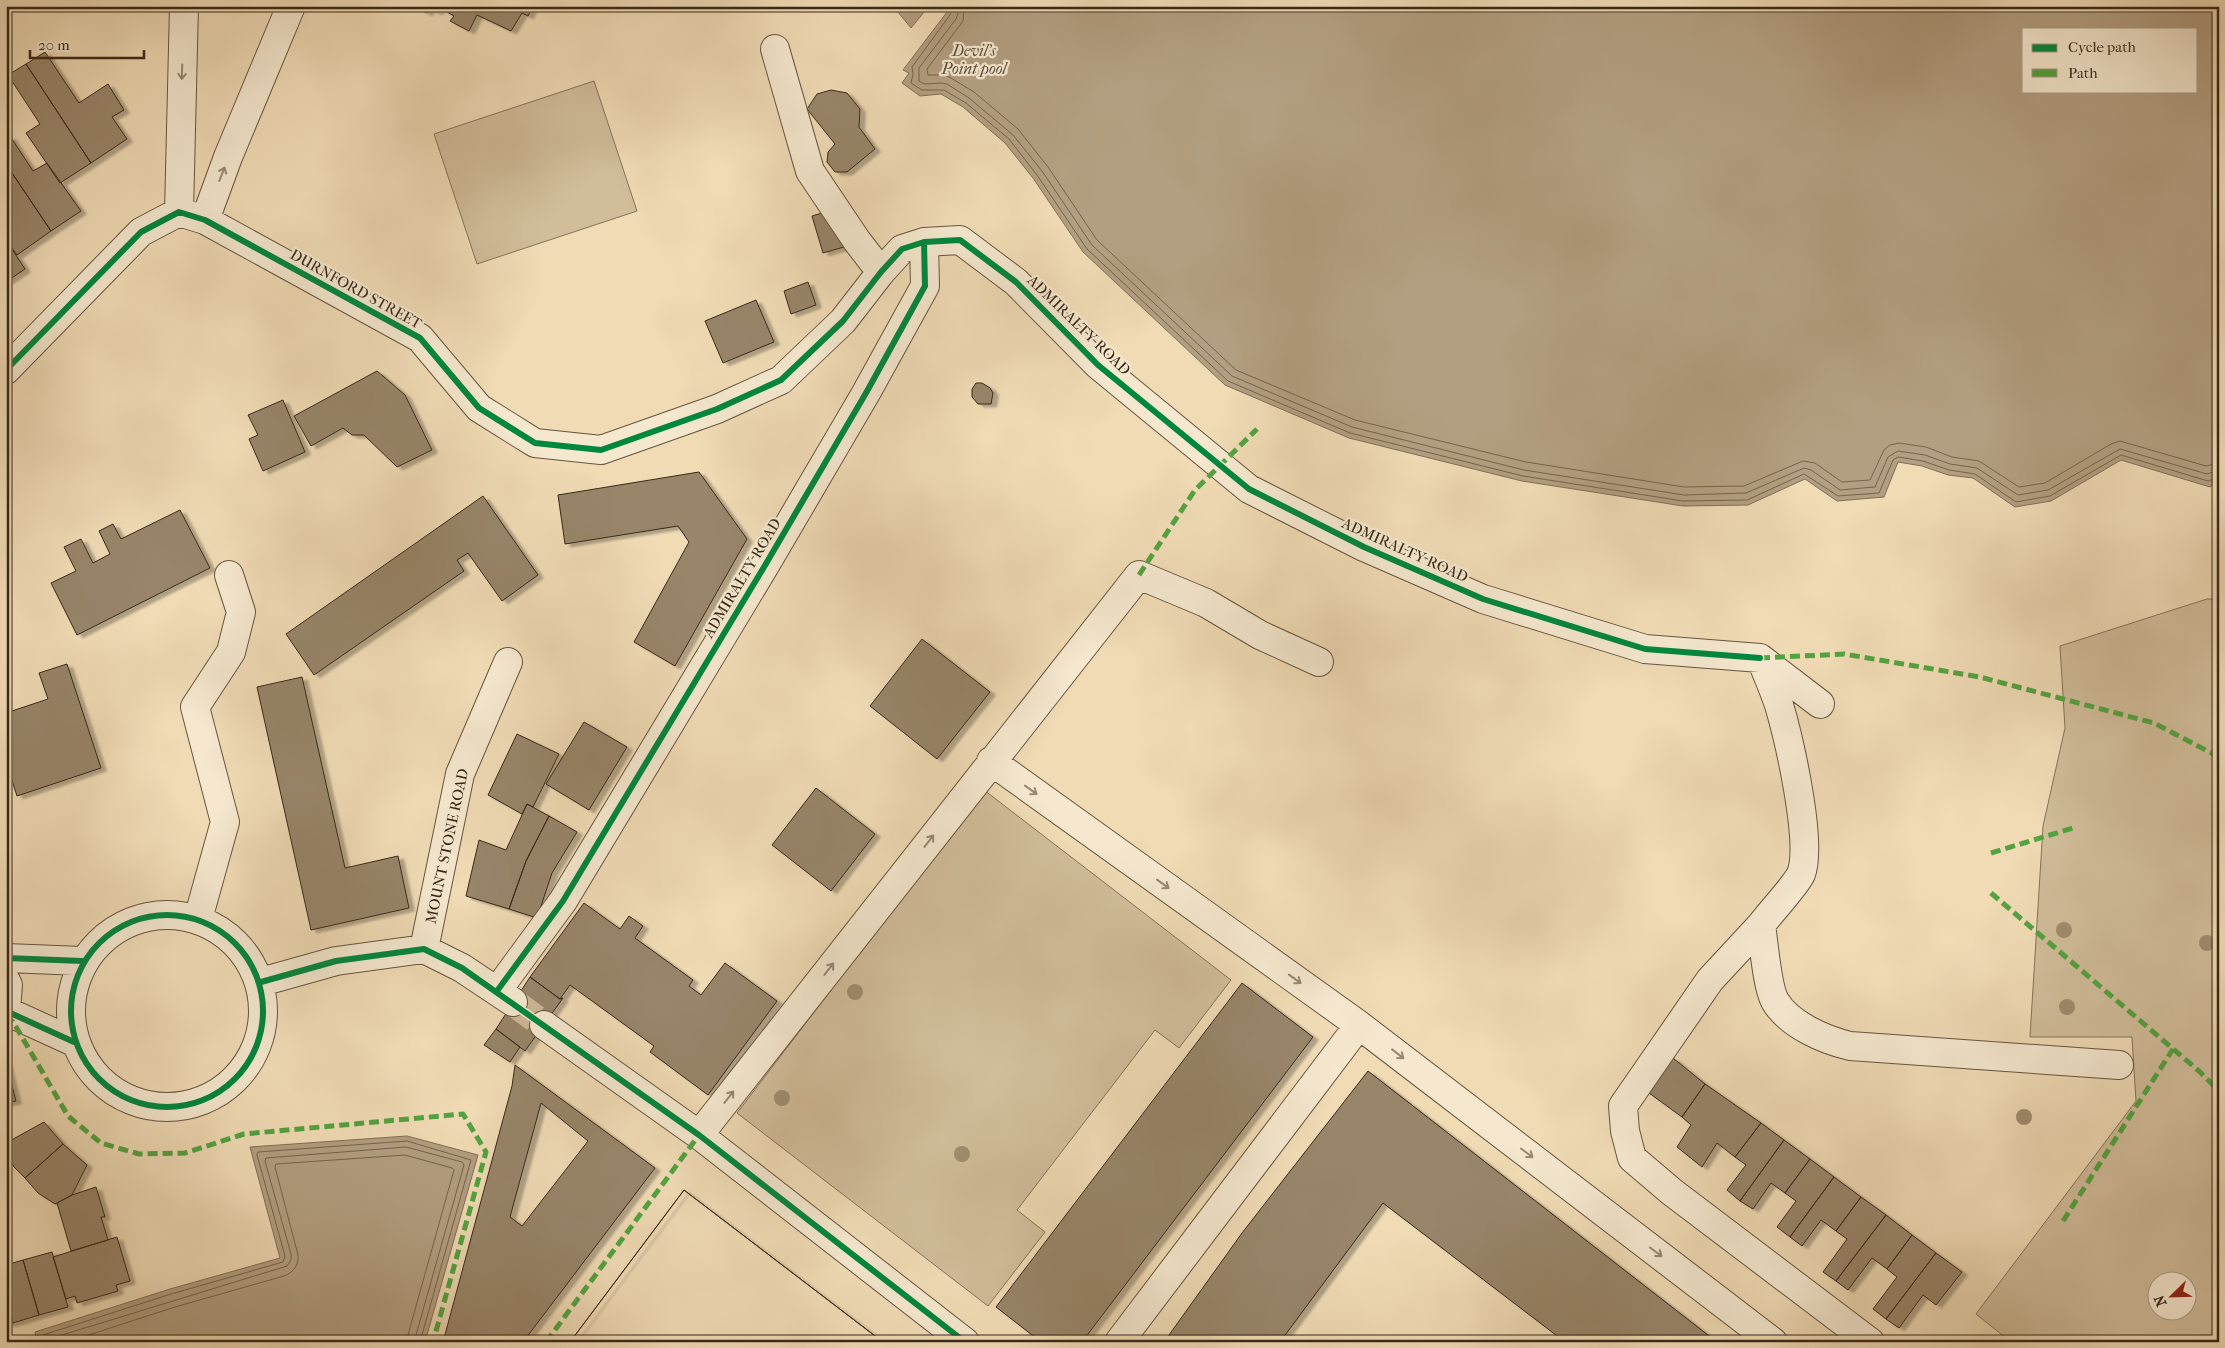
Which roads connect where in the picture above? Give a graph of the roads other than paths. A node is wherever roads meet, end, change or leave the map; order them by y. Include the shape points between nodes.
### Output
1 (184, 6) edge
2 (291, 6) edge
3 (775, 49) dead end
4 (178, 212) junction
5 (205, 220) junction
6 (924, 242) junction
7 (881, 272) junction
8 (6, 370) edge
9 (229, 575) dead end
10 (1760, 658) junction
11 (508, 662) dead end
12 (1319, 662) dead end
13 (1820, 704) dead end
14 (991, 761) junction
15 (198, 919) junction
16 (1761, 925) junction
17 (424, 949) junction
18 (6, 958) edge
19 (82, 961) junction
20 (6, 981) edge
21 (261, 982) junction
22 (6, 1011) edge
23 (544, 1025) tunnel mouth
24 (1359, 1025) junction
25 (74, 1042) junction
26 (2119, 1065) dead end
27 (699, 1135) junction
28 (1759, 1338) edge
29 (966, 1342) edge
30 (1119, 1342) edge
31 (1870, 1342) edge

1 -> 4 street
5 -> 2 street
3 - 7 street via 810,171
4 - 5 street, DURNFORD STREET
4 - 8 street via 142,232
5 - 7 street, DURNFORD STREET via 420,338 479,408 535,443 601,450 717,409 781,380 843,321
6 - 7 street, DURNFORD STREET via 902,249
6 - 10 street, ADMIRALTY ROAD via 960,240 1016,282 1098,365 1249,489 1355,542 1483,599 1645,649
6 - 17 street, ADMIRALTY ROAD via 925,286 866,393 768,562 505,997 462,968
9 - 15 street via 240,612 231,652 196,707 225,822
10 - 13 street
10 - 16 street via 1779,704 1789,744 1802,818 1804,860 1800,876
11 - 17 street, MOUNT STONE ROAD via 460,774
12 - 14 street via 1260,635 1206,604 1139,575
14 -> 24 street
27 -> 14 street
15 - 19 street via 164,914 145,916 114,929
15 - 21 street via 224,932 247,957
16 - 26 street via 1774,1000 1814,1034 1831,1041 1850,1046
16 - 31 street via 1710,980 1623,1106 1632,1158
17 - 21 street via 336,961
18 - 19 street
19 - 25 street via 69,1009
20 - 22 street
21 - 25 street via 264,1003 262,1026 255,1050 225,1089 195,1104 158,1107 122,1098 95,1078
22 - 25 street
23 - 27 street
24 -> 28 street
24 - 30 street
27 - 29 street

